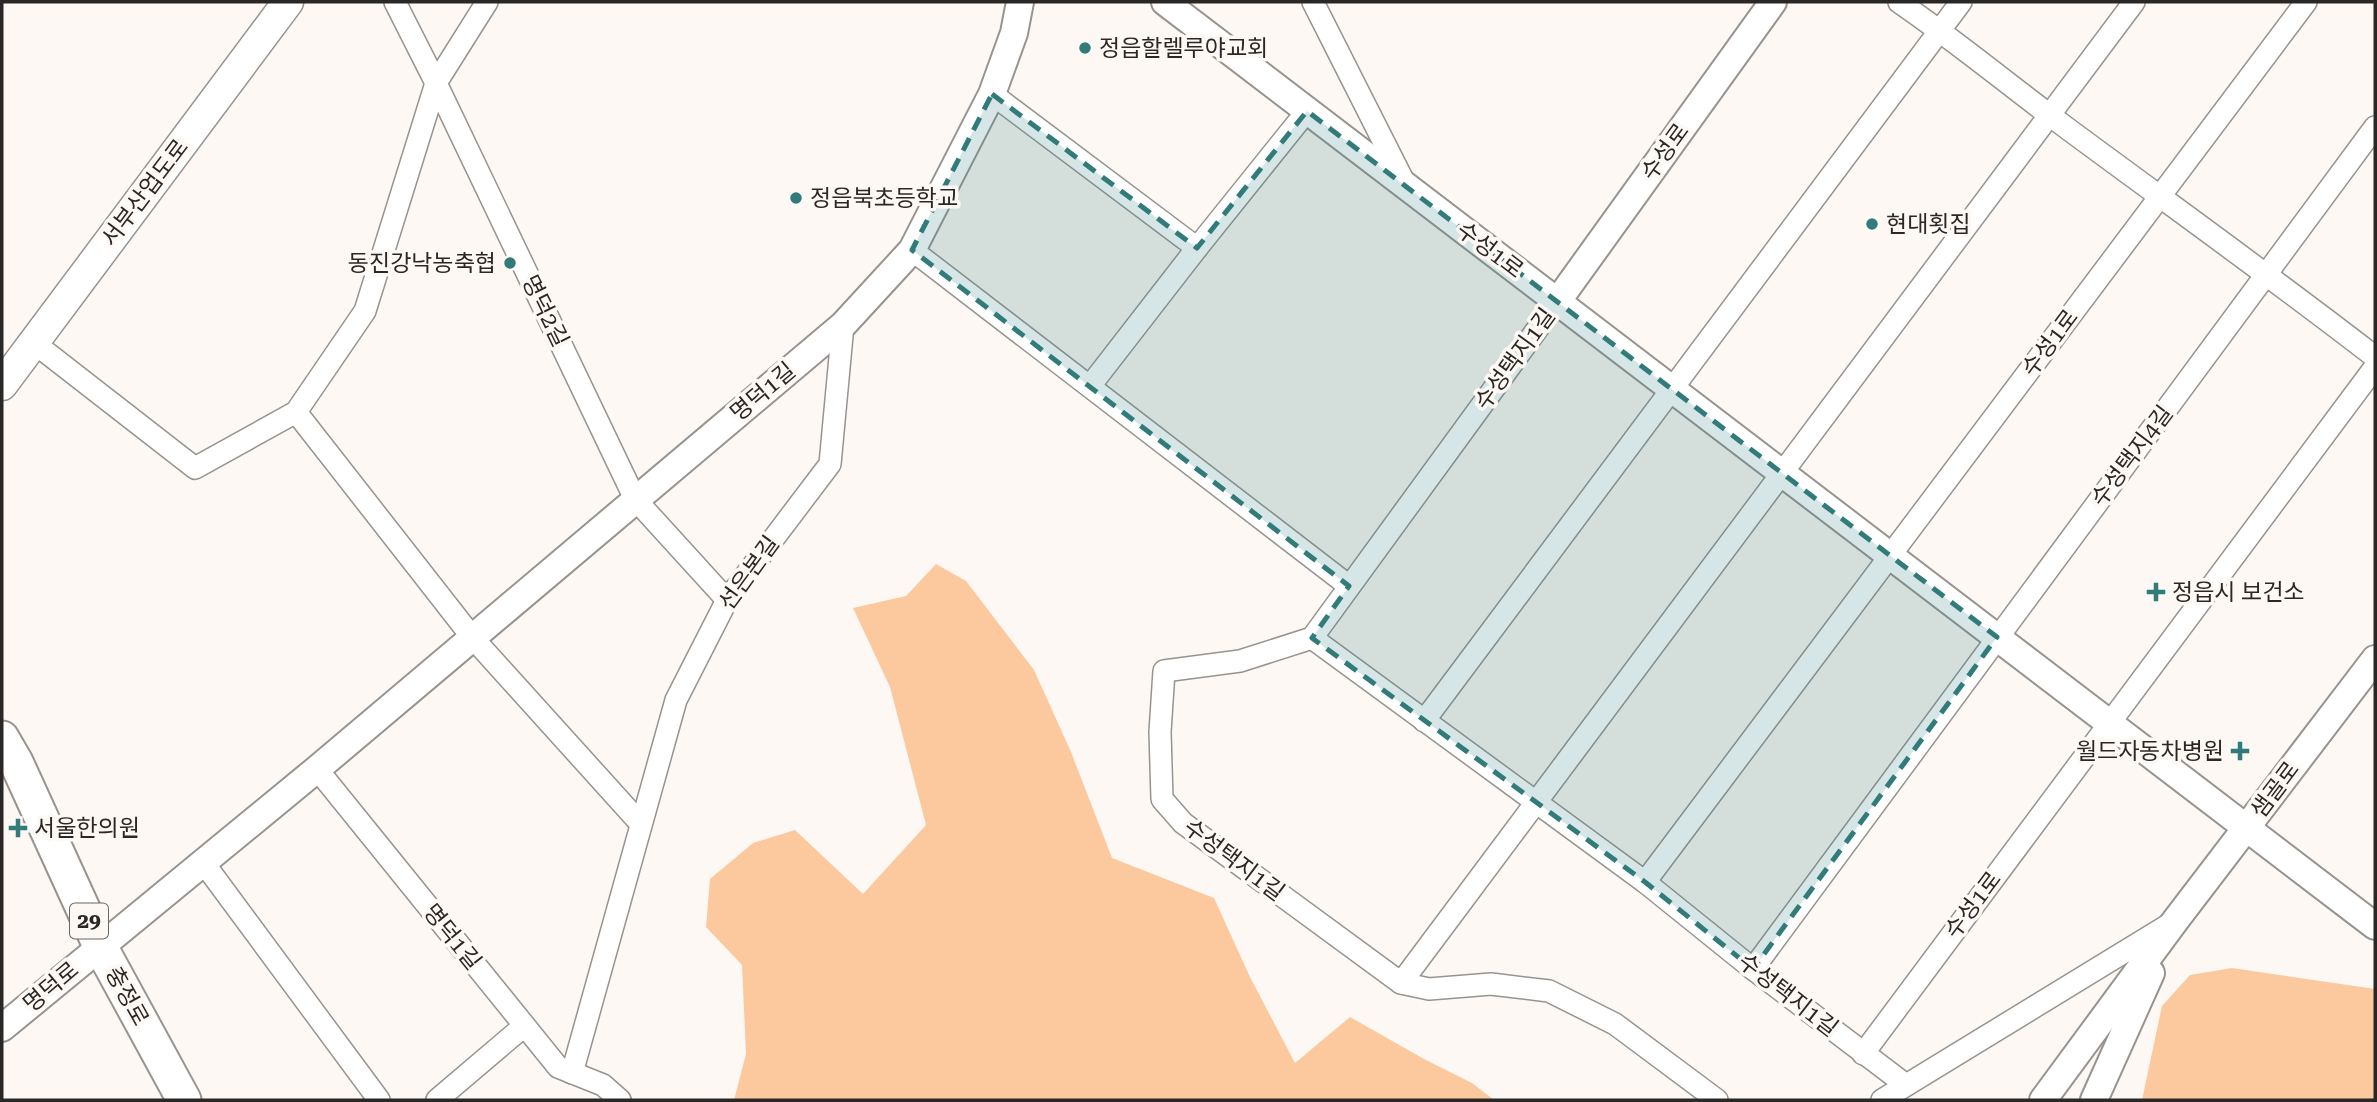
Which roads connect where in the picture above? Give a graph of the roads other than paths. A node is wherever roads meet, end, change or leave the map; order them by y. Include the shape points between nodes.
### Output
1 (288, 2) edge
2 (394, 2) edge
3 (487, 2) edge
4 (1020, 2) edge
5 (1165, 2) edge
6 (1313, 2) edge
7 (1773, 2) edge
8 (1899, 2) edge
9 (1961, 2) edge
10 (2134, 2) edge
11 (2306, 2) edge
12 (1940, 30) junction
13 (436, 83) junction
14 (992, 94) junction
15 (1307, 111) junction
16 (2049, 115) junction
17 (2375, 127) edge
18 (1406, 186) junction
19 (2160, 197) junction
20 (1197, 248) junction
21 (912, 250) junction
22 (2267, 274) junction
23 (1558, 302) junction
24 (843, 326) junction
25 (33, 342) junction
26 (2375, 357) edge
27 (2375, 367) edge
28 (2, 385) edge
29 (1090, 386) junction
30 (1672, 389) junction
31 (296, 412) junction
32 (1782, 473) junction
33 (635, 499) junction
34 (1890, 555) junction
35 (1349, 586) junction
36 (727, 600) junction
37 (471, 637) junction
38 (1997, 637) junction
39 (1312, 638) junction
40 (2375, 659) edge
41 (1424, 721) junction
42 (2109, 722) junction
43 (2, 738) edge
44 (317, 769) junction
45 (1536, 803) junction
46 (640, 823) junction
47 (2246, 828) junction
48 (204, 862) junction
49 (1645, 882) junction
50 (2175, 921) junction
51 (2375, 926) edge
52 (100, 946) junction
53 (1753, 969) junction
54 (1401, 983) junction
55 (524, 1026) junction
56 (2, 1028) edge
57 (1863, 1054) junction
58 (572, 1073) junction
59 (1906, 1085) junction
60 (184, 1100) edge
61 (379, 1100) edge
62 (437, 1100) edge
63 (620, 1100) edge
64 (1717, 1100) edge
65 (1882, 1100) edge
66 (2043, 1100) edge
67 (2094, 1100) edge

1 - 25 main road, 서부산업도로
2 - 13 street, 명덕2길
3 - 13 street
4 - 14 street, 명덕1길
5 - 15 street, 수성1로
6 - 18 street
7 - 23 street, 수성로
8 - 12 street
9 - 12 street
10 - 16 street
11 - 19 street
12 - 16 street
12 - 30 street
13 - 31 street via 365,311
13 - 33 street, 명덕2길
14 - 20 street
14 - 21 street, 명덕1길
15 - 18 street, 수성1로
15 - 20 street
16 - 19 street
16 - 32 street
17 - 22 street, 수성택지4길
18 - 23 street, 수성1로
19 - 22 street
19 - 34 street, 수성1로
20 - 29 street
21 - 24 street, 명덕1길
21 - 29 street
22 - 26 street
22 - 38 street, 수성택지4길
23 - 30 street, 수성1로
23 - 35 street, 수성택지1길
24 - 33 street, 명덕1길
24 - 36 street, 선은본길 via 830,464
25 - 28 main road, 서부산업도로
25 - 31 street via 194,468
27 - 42 street, 수성1로
29 - 35 street
30 - 32 street, 수성1로
30 - 41 street
31 - 37 street
32 - 34 street, 수성1로
32 - 45 street
33 - 36 street, 명덕2길
33 - 37 street, 명덕1길
34 - 38 street, 수성1로
34 - 49 street, 수성1로
35 - 39 street, 수성택지1길
36 - 46 street, 선은본길 via 676,700
37 - 44 street, 명덕1길
37 - 46 street
38 - 42 street, 수성1로
38 - 53 street
39 - 41 street, 수성택지1길
39 - 54 street, 수성택지1길 via 1240,661 1164,671 1162,799 1183,823
40 - 47 street, 샘골로
41 - 45 street, 수성택지1길
42 - 47 street, 수성1로
42 - 57 street, 수성1로
43 - 52 main road, 충정로 / 29
44 - 48 street, 명덕1길
44 - 55 street, 명덕1길
45 - 49 street, 수성택지1길
45 - 54 street
46 - 58 street, 선은본길
47 - 50 street, 샘골로
47 - 51 street, 수성1로
48 - 52 street, 명덕1길
48 - 61 street
49 - 53 street, 수성택지1길
50 - 59 street
50 - 66 street
50 - 67 street
52 - 56 street, 명덕로
52 - 60 main road, 충정로 / 29
53 - 57 street, 수성택지1길
54 - 64 street, 수성택지1길 via 1429,989 1490,984 1549,991 1615,1024
55 - 58 street, 명덕1길 via 558,1067
55 - 62 street
57 - 59 street, 수성택지1길
58 - 63 street, 명덕1길 via 603,1085
59 - 65 street

